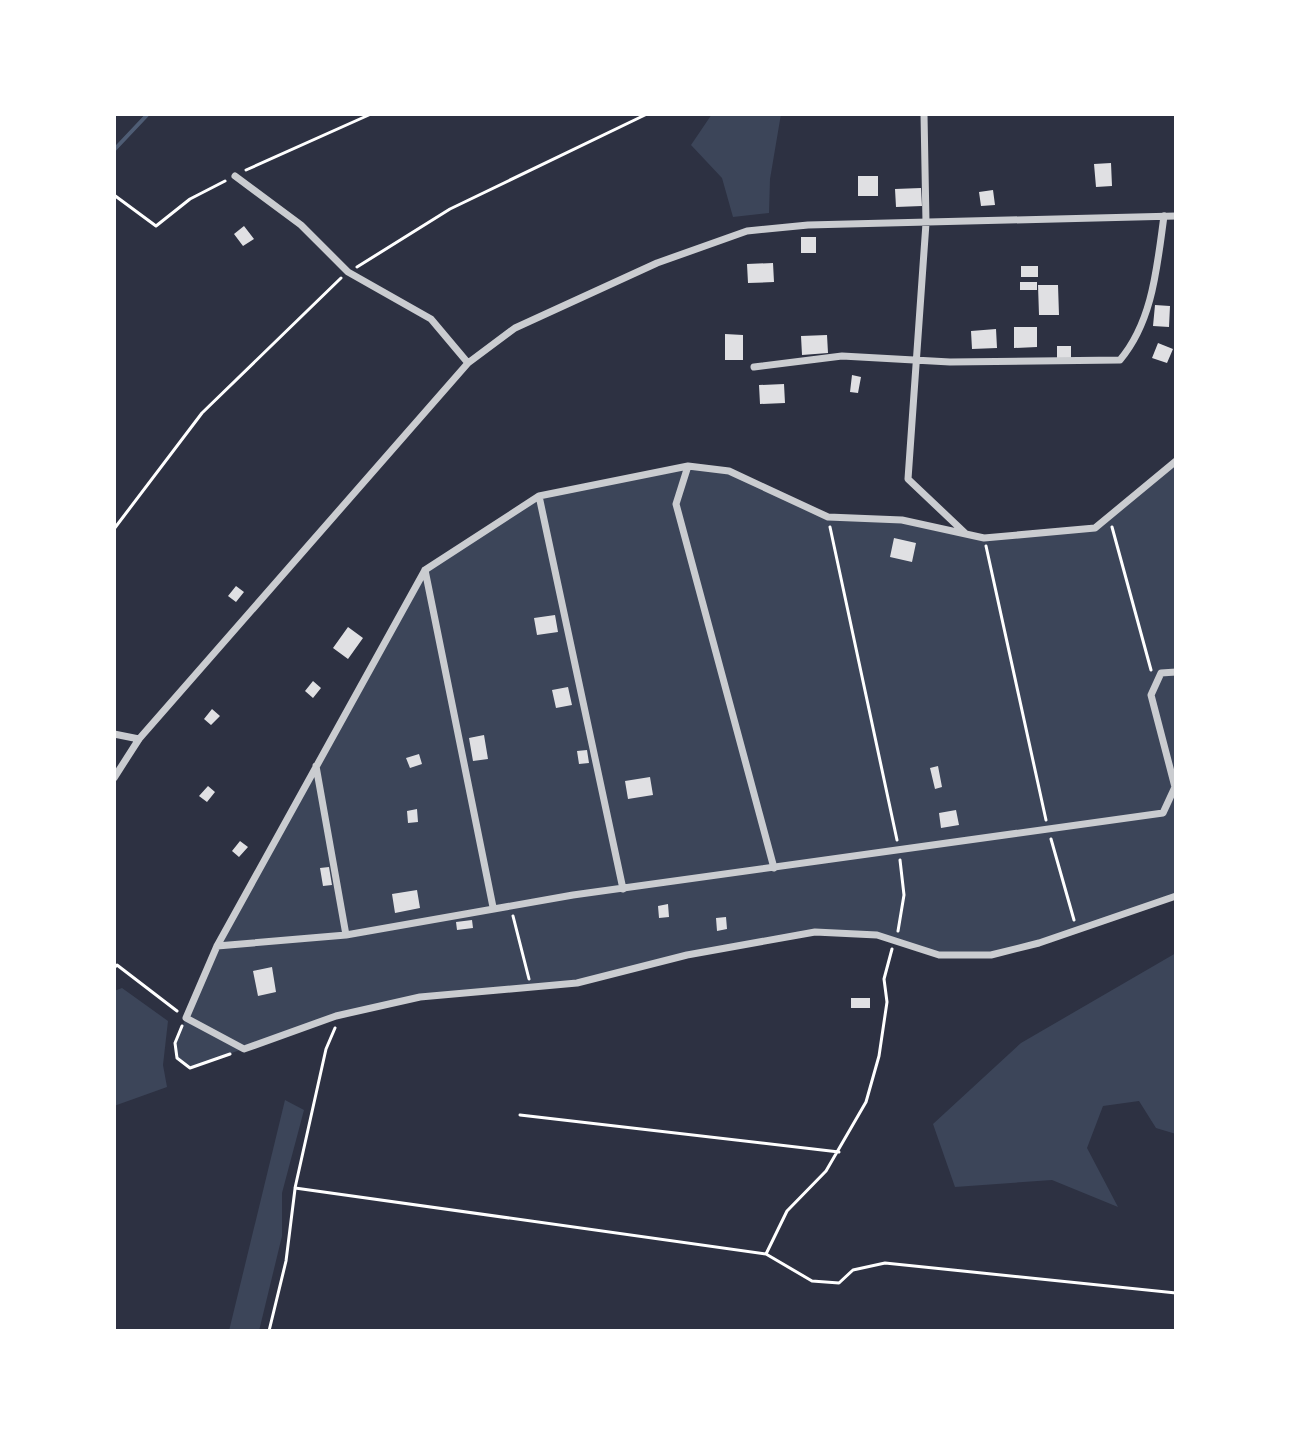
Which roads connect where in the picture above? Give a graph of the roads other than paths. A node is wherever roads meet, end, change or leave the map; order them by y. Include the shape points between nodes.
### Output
1 (924, 114) edge
2 (235, 176) road end
3 (1164, 216) junction
4 (1176, 216) edge
5 (926, 223) junction
6 (917, 360) junction
7 (468, 363) junction
8 (754, 367) dead end
9 (1176, 461) edge
10 (688, 466) junction
11 (539, 496) junction
12 (967, 535) junction
13 (425, 570) junction
14 (1176, 672) edge
15 (114, 734) edge
16 (139, 739) junction
17 (316, 766) junction
18 (114, 778) edge
19 (774, 868) junction
20 (623, 889) junction
21 (1176, 896) edge
22 (493, 907) junction
23 (346, 935) junction
24 (217, 946) junction

1 - 5 street
2 - 7 street via 301,225 348,272 431,319
3 - 4 street
3 - 5 street
3 - 6 street via 1156,276 1137,339 1120,360
5 - 6 street
5 - 7 street via 747,231 657,263 515,328
6 - 8 street via 842,356
6 - 12 street via 908,479
7 - 16 street
9 - 12 street via 1095,528
10 - 11 street
10 - 12 street via 729,471 828,517 902,520
10 - 19 street via 676,504
11 - 13 street
11 - 20 street
13 - 17 street
13 - 22 street
14 - 19 street via 1161,673 1151,695 1175,787 1163,813
15 - 16 street
16 - 18 street
17 - 23 street
17 - 24 street
19 - 20 street
20 - 22 street
21 - 24 street via 991,955 939,955 877,935 815,932 687,955 577,983 420,997 336,1016 244,1049 186,1018
22 - 23 street
23 - 24 street

